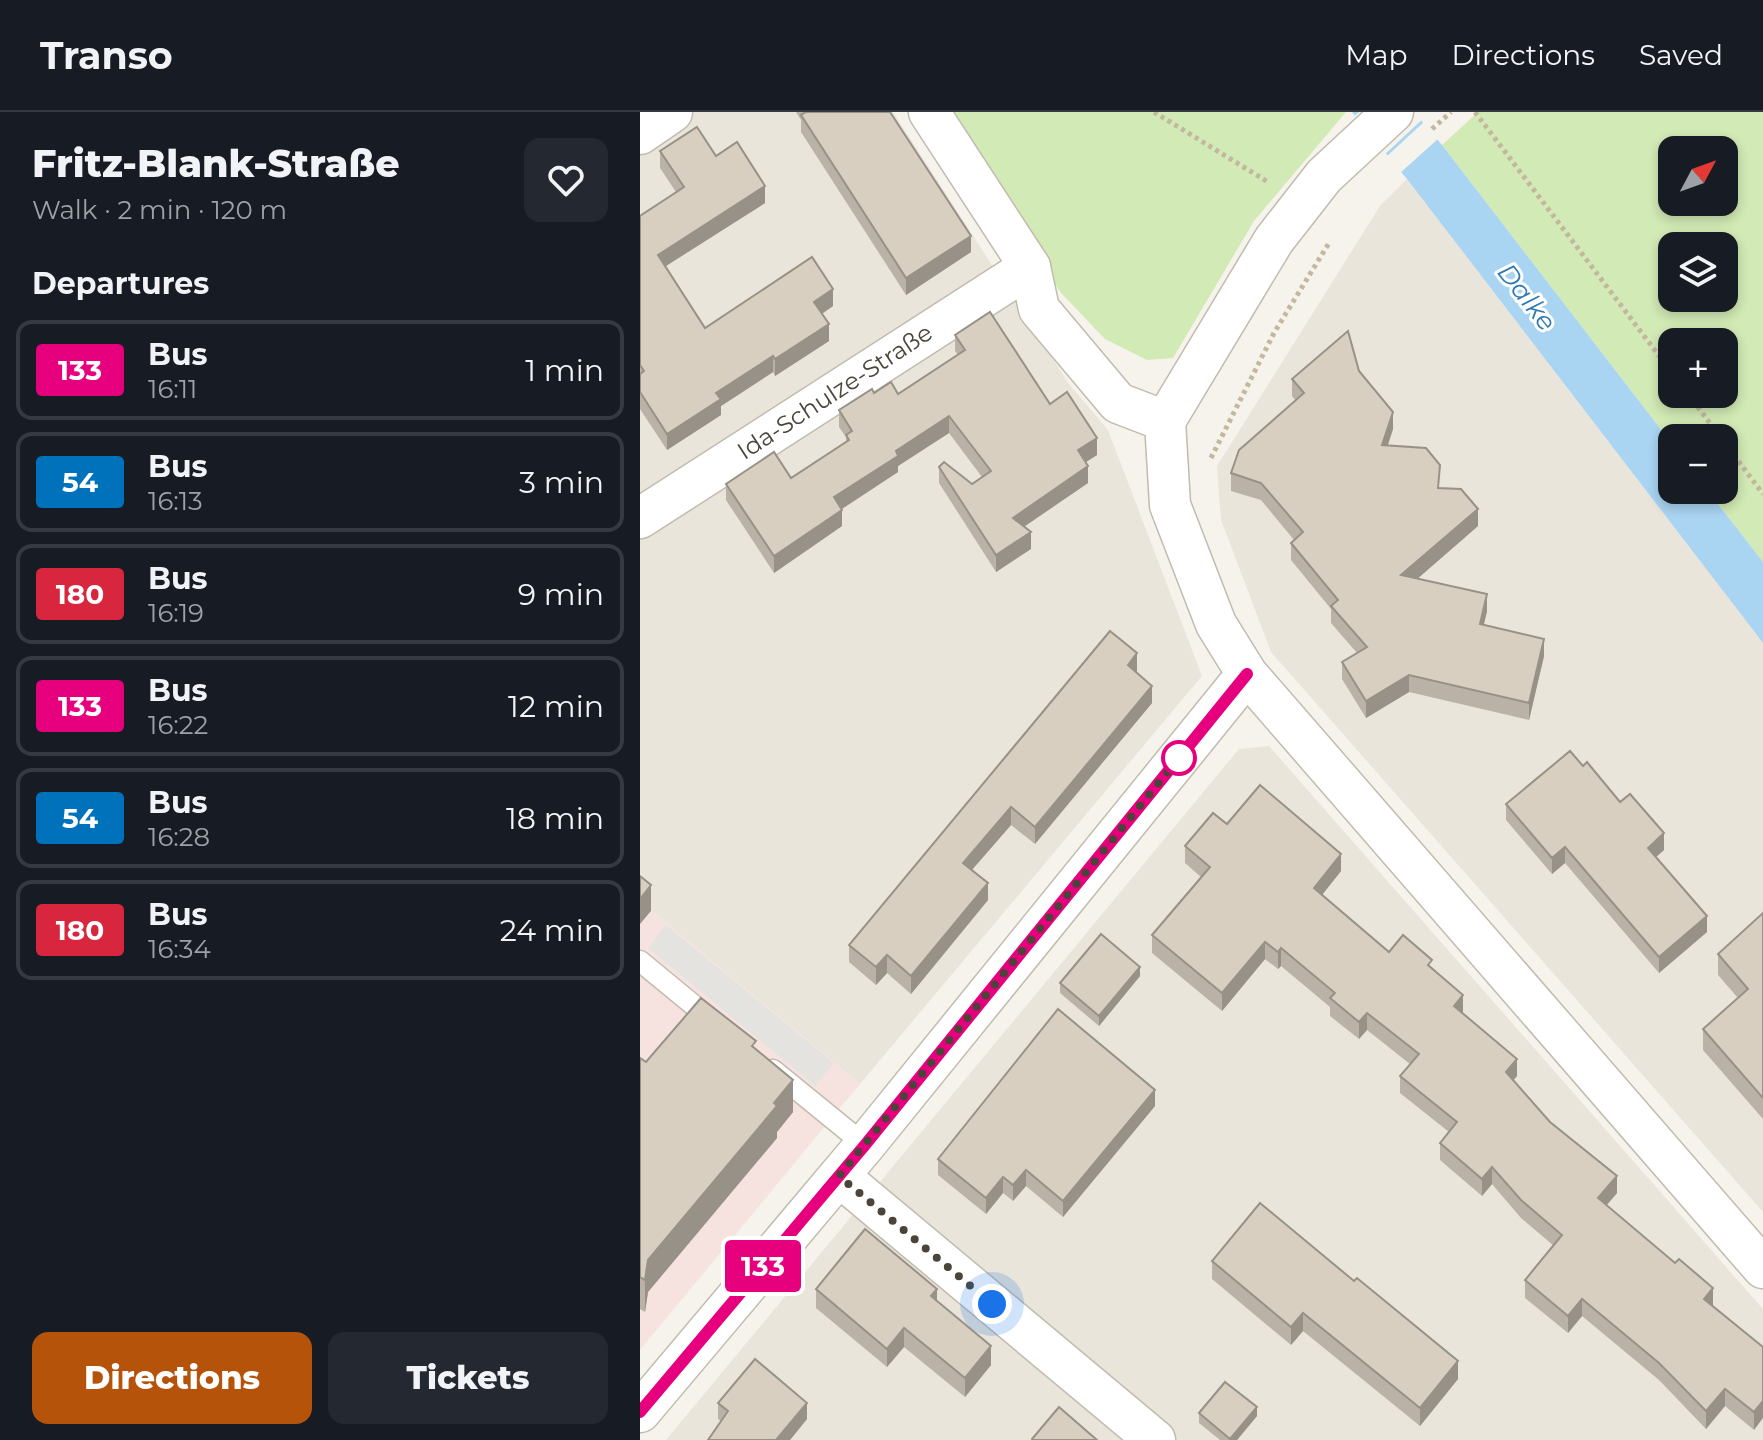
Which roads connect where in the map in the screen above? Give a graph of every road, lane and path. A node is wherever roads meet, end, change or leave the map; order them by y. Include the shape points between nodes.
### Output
1 (672, 112) edge
2 (929, 112) edge
3 (1154, 112) edge
4 (1393, 112) edge
5 (1475, 112) edge
6 (640, 134) edge
7 (1303, 203) junction
8 (1332, 238) dead end
9 (1030, 267) junction
10 (1658, 354) edge
11 (1165, 421) junction
12 (1738, 461) edge
13 (1209, 467) dead end
14 (1763, 494) edge
15 (640, 518) edge
16 (1247, 674) junction
17 (640, 961) edge
18 (724, 1030) edge
19 (760, 1060) edge
20 (865, 1145) junction
21 (839, 1176) junction
22 (1763, 1268) edge
23 (640, 1412) edge
24 (1155, 1440) edge

1 - 6 street
2 - 9 street
3 - 7 path
4 - 7 street via 1324,176
5 - 10 path
7 - 11 street via 1274,240
8 - 13 path via 1266,346
9 - 11 street via 1039,309 1118,403
9 - 15 street, Ida-Schulze-Straße
11 - 16 street via 1170,505 1216,624
12 - 14 path
16 - 20 street
16 - 22 street
17 - 18 lane
19 - 20 lane
20 - 21 street
21 - 23 street
21 - 24 street

